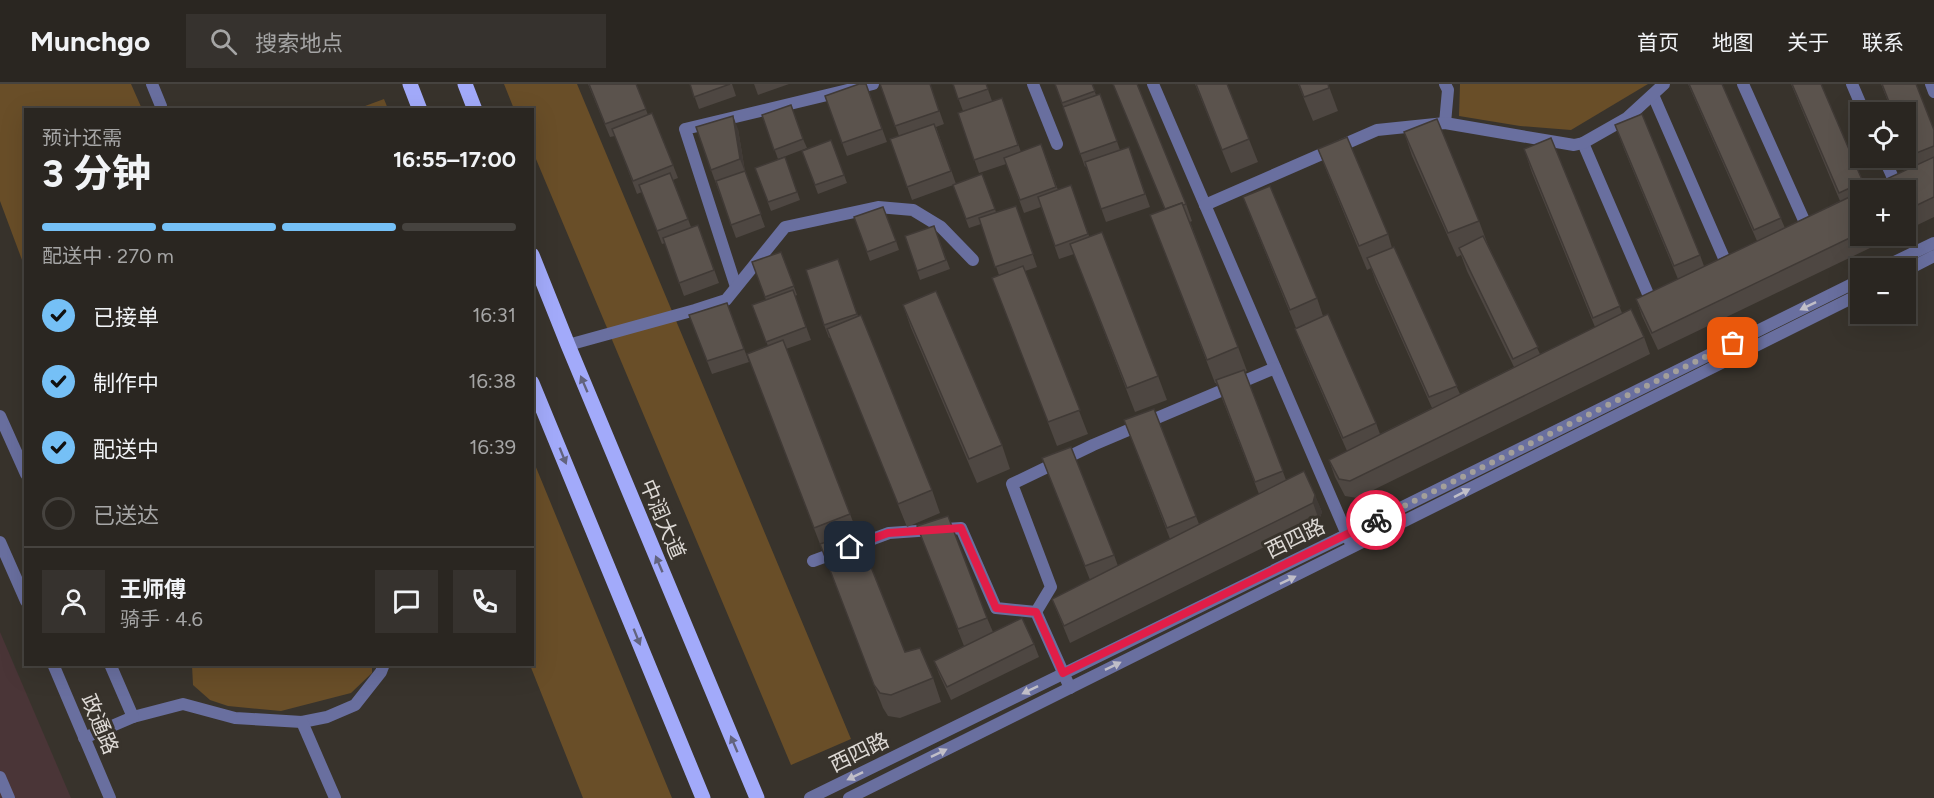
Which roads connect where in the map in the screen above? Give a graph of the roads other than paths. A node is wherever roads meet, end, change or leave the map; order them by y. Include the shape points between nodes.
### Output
1 (152, 84) edge
2 (410, 84) edge
3 (465, 84) edge
4 (873, 84) edge
5 (1033, 84) edge
6 (1153, 84) edge
7 (1664, 84) edge
8 (1743, 84) edge
9 (1852, 84) edge
10 (1931, 84) edge
11 (1447, 86) edge
12 (1934, 92) edge
13 (1653, 94) junction
14 (1860, 102) edge
15 (161, 108) edge
16 (419, 108) edge
17 (474, 108) edge
18 (1445, 123) junction
19 (1582, 143) junction
20 (1057, 144) dead end
21 (1205, 205) junction
22 (1807, 227) edge
23 (1934, 243) edge
24 (1934, 256) edge
25 (1903, 258) edge
26 (534, 260) edge
27 (973, 260) dead end
28 (1727, 265) edge
29 (1916, 265) edge
30 (1850, 285) edge
31 (736, 287) junction
32 (1850, 299) edge
33 (1651, 301) edge
34 (568, 345) junction
35 (1275, 368) junction
36 (534, 387) edge
37 (0, 416) edge
38 (24, 470) edge
39 (1346, 535) junction
40 (0, 542) edge
41 (1352, 548) junction
42 (813, 561) dead end
43 (24, 596) edge
44 (1036, 612) junction
45 (54, 666) edge
46 (111, 666) edge
47 (383, 666) edge
48 (1063, 673) junction
49 (1070, 688) junction
50 (133, 717) junction
51 (302, 722) junction
52 (84, 738) junction
53 (0, 777) edge
54 (9, 798) edge
55 (110, 798) edge
56 (335, 798) edge
57 (703, 798) edge
58 (757, 798) edge
59 (810, 798) edge
60 (849, 798) edge

1 - 15 street
2 - 16 main road
3 - 17 main road
4 - 31 street via 685,129
5 - 20 street
6 - 21 street
7 - 13 street
8 - 22 street
9 - 14 street
10 - 12 street
11 - 18 street
13 - 19 street via 1627,118
13 - 28 street
18 - 19 street
18 - 21 street via 1377,130
19 - 33 street
21 - 35 street
23 - 25 street
24 - 29 street
26 - 34 main road, 中润大道
27 - 31 street via 941,227 913,210 878,207 785,227
30 -> 39 street, 西四路
31 - 34 street via 726,300
41 -> 32 street, 西四路
58 -> 34 main road, 中润大道
35 - 39 street
35 - 44 street via 1012,484 1051,587
36 -> 57 main road
37 - 38 street
39 - 41 street
39 - 48 street, 西四路
40 - 43 street
49 -> 41 street, 西四路
42 - 44 street via 888,533 961,528 996,608
44 - 48 street
45 - 52 street, 政通路
46 - 50 street
47 - 51 street via 355,705
48 - 49 street
48 -> 59 street, 西四路
60 -> 49 street, 西四路
50 - 51 street via 183,704 235,718
50 - 52 street
51 - 56 street
52 - 55 street, 政通路
53 - 54 street

